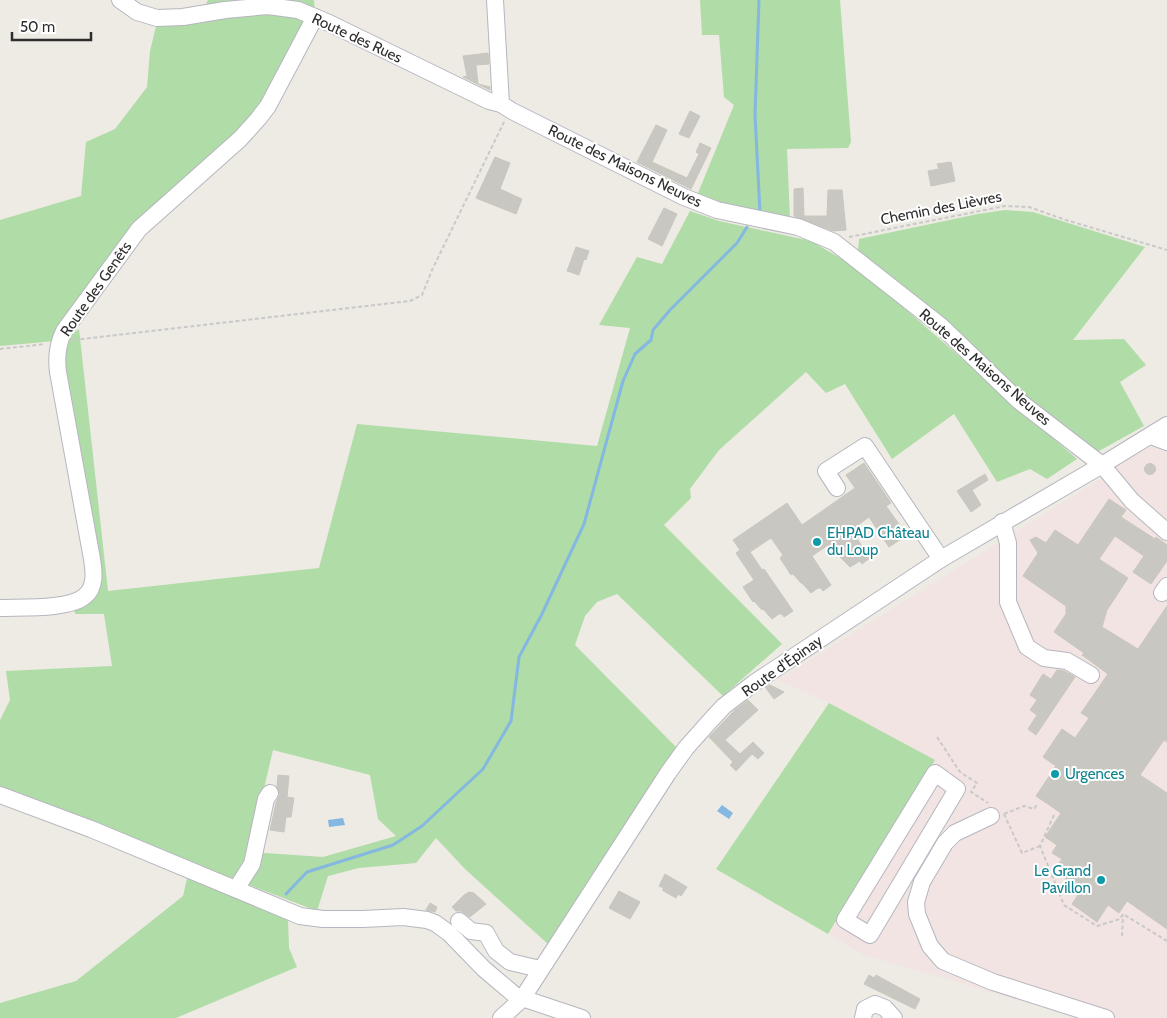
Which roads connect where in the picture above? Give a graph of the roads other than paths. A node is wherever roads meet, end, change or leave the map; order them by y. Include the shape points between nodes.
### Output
1 (120, 0) edge
2 (495, 0) edge
3 (315, 18) junction
4 (506, 108) junction
5 (1167, 425) edge
6 (1151, 436) junction
7 (1167, 442) edge
8 (1102, 465) junction
9 (837, 488) dead end
10 (1002, 522) junction
11 (1167, 532) edge
12 (941, 559) junction
13 (0, 608) edge
14 (1091, 675) dead end
15 (270, 793) dead end
16 (0, 795) edge
17 (996, 812) road end
18 (914, 861) junction
19 (929, 870) junction
20 (236, 889) junction
21 (459, 921) dead end
22 (540, 969) junction
23 (522, 999) junction
24 (501, 1018) edge
25 (582, 1018) edge
26 (863, 1018) edge
27 (894, 1018) edge
28 (1106, 1018) edge

1 - 3 street, Route des Rues via 137,12 157,18 268,6 298,10
2 - 4 street
3 - 4 street, Route des Rues
3 - 13 street, Route des Genêts via 258,120 139,229 64,331 56,354 58,372 92,559 93,581 85,596 73,602
4 - 8 street, Route des Maisons Neuves via 684,197 717,210 798,227 834,242 941,326 1019,401
5 - 6 street, Route d'Épinay
6 - 7 street
6 - 8 street, Route d'Épinay
8 - 10 street, Route d'Épinay
8 - 11 street, Route des Maisons Neuves via 1132,501
9 - 12 street via 826,471 865,446
10 - 12 street, Route d'Épinay
10 - 14 street via 1008,543 1008,602 1027,647 1044,658 1067,661
12 - 22 street, Route d'Épinay via 724,706 668,773
15 - 20 street via 252,864
16 - 20 street
17 - 19 street via 955,833
18 - 18 street via 957,789 935,773 845,920 870,935
18 - 19 street
19 - 28 street via 917,894 917,914 930,946 943,961 994,982
20 - 23 street via 284,910 312,918 403,917 435,923 502,985
21 - 22 street via 471,931 486,933 496,950 510,962
22 - 23 street, Route d'Épinay
23 - 24 street, Route d'Épinay
23 - 25 street
26 - 27 street via 865,1009 876,1004

